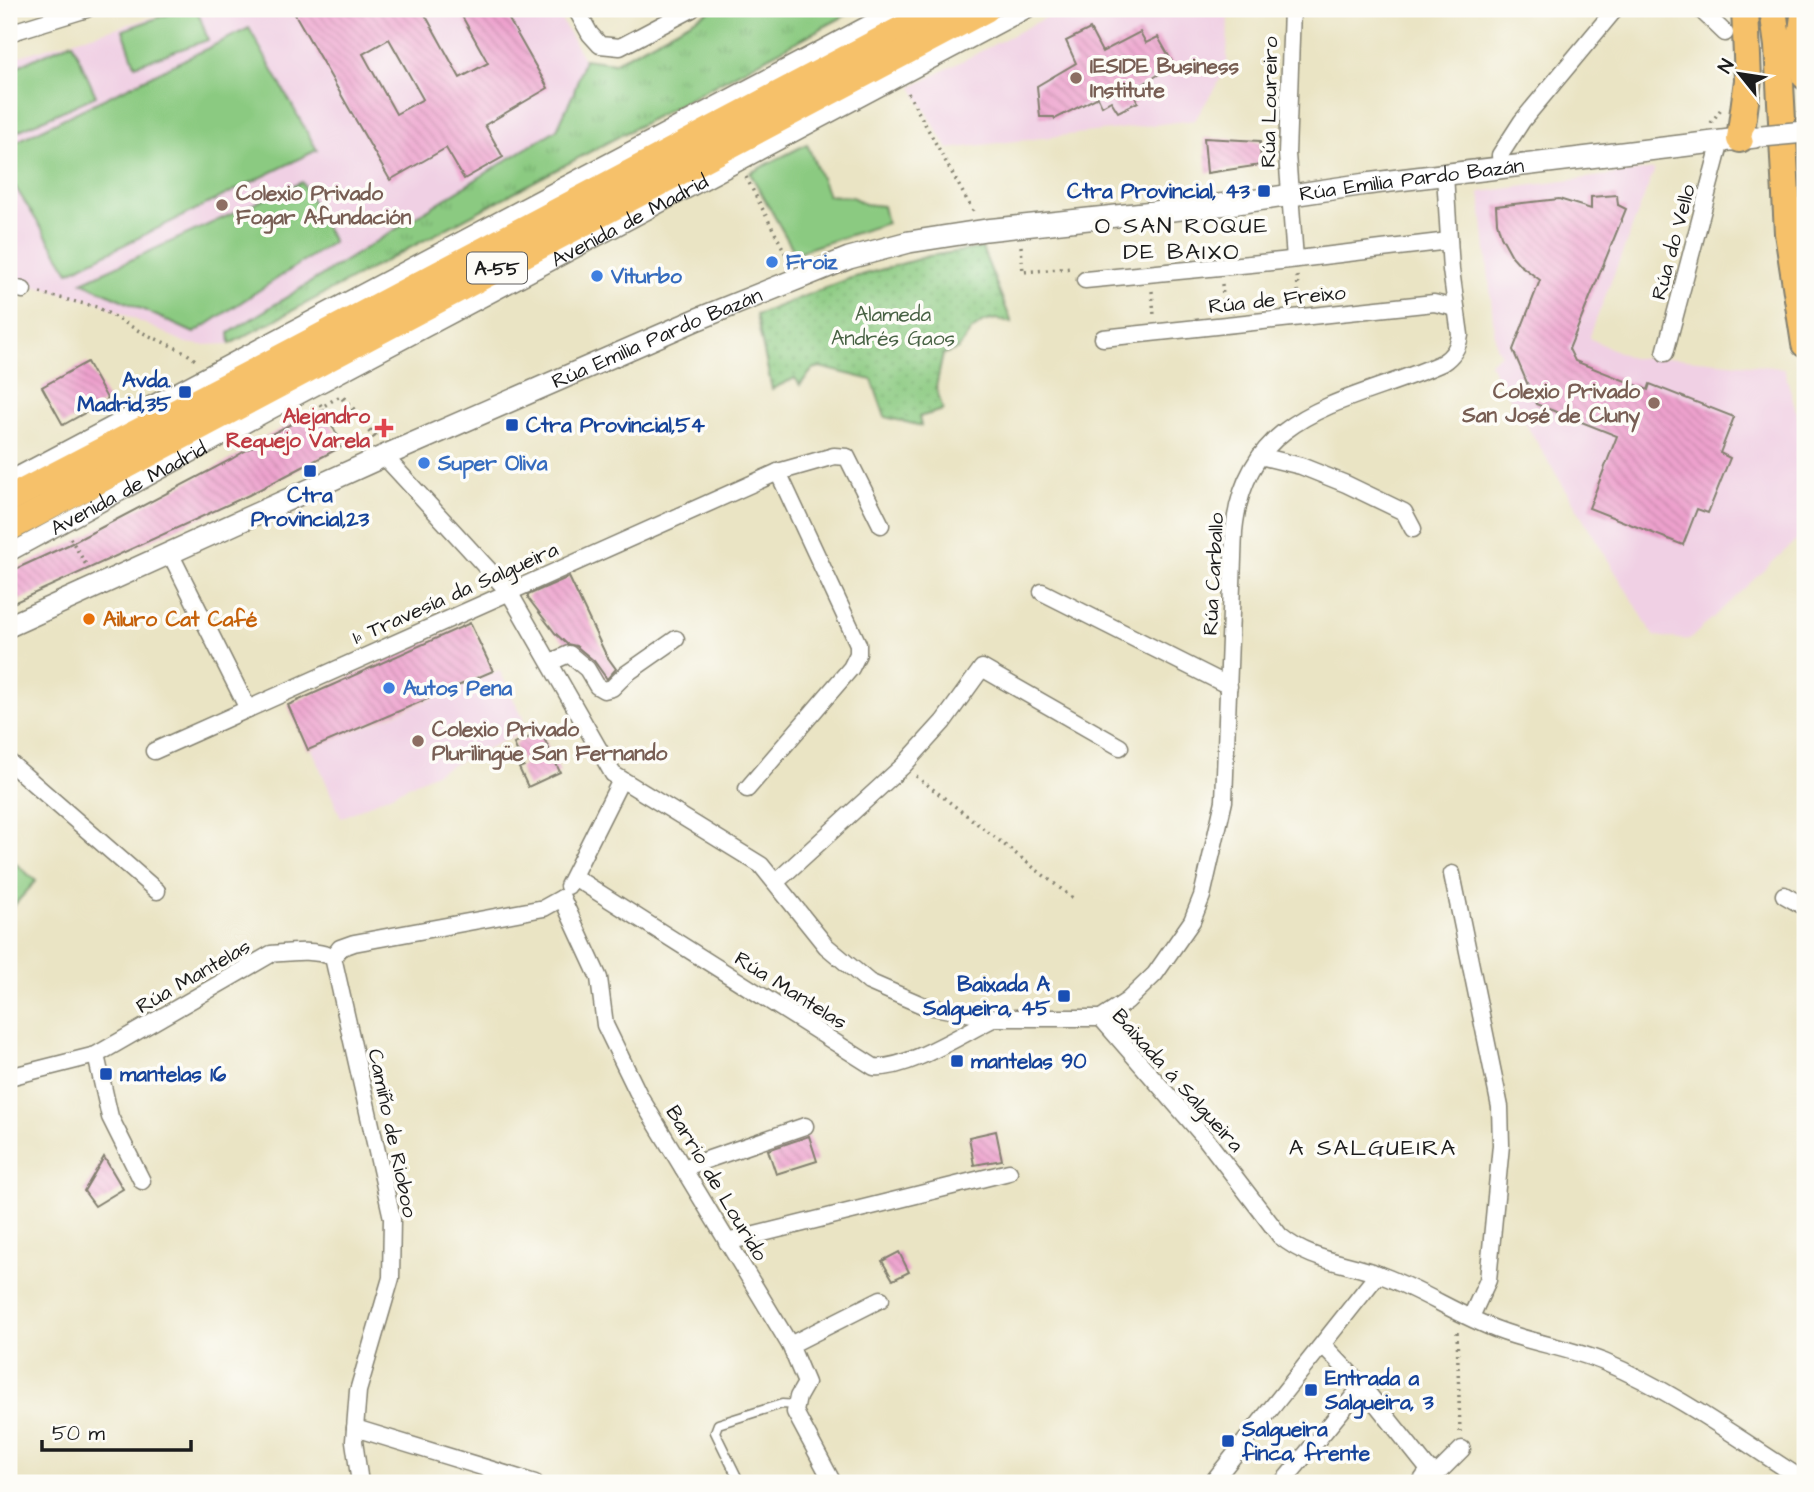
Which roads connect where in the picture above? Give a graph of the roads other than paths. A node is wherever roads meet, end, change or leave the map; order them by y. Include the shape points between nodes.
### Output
1 (87, 9) edge
2 (576, 9) edge
3 (692, 9) edge
4 (897, 9) edge
5 (940, 9) edge
6 (985, 9) edge
7 (1028, 9) edge
8 (1292, 9) edge
9 (1700, 9) edge
10 (1745, 9) edge
11 (1773, 9) edge
12 (1805, 9) edge
13 (1612, 13) dead end
14 (9, 33) edge
15 (1725, 33) dead end
16 (1805, 76) edge
17 (1805, 132) edge
18 (1741, 139) junction
19 (1501, 168) junction
20 (1445, 175) junction
21 (1290, 195) junction
22 (1449, 241) junction
23 (1296, 265) junction
24 (1080, 274) road end
25 (1456, 308) junction
26 (1103, 338) dead end
27 (1805, 344) edge
28 (1665, 353) dead end
29 (380, 445) junction
30 (1260, 456) junction
31 (776, 473) junction
32 (9, 480) edge
33 (9, 499) edge
34 (881, 525) dead end
35 (9, 528) edge
36 (1413, 529) dead end
37 (9, 553) edge
38 (170, 553) junction
39 (509, 592) junction
40 (1042, 592) dead end
41 (9, 626) edge
42 (676, 639) dead end
43 (551, 662) junction
44 (1228, 686) junction
45 (248, 709) junction
46 (1120, 747) dead end
47 (154, 751) dead end
48 (9, 762) edge
49 (621, 780) junction
50 (747, 789) dead end
51 (1452, 874) dead end
52 (573, 877) junction
53 (776, 881) junction
54 (157, 891) dead end
55 (1784, 895) dead end
56 (562, 898) junction
57 (1805, 906) edge
58 (333, 957) junction
59 (995, 1018) junction
60 (1101, 1018) junction
61 (96, 1055) junction
62 (9, 1077) edge
63 (804, 1126) dead end
64 (683, 1168) junction
65 (1009, 1172) dead end
66 (142, 1181) dead end
67 (727, 1242) junction
68 (1378, 1274) junction
69 (881, 1299) dead end
70 (1467, 1315) junction
71 (790, 1345) junction
72 (1323, 1345) junction
73 (1362, 1386) junction
74 (797, 1405) junction
75 (355, 1428) junction
76 (1462, 1448) road end
77 (1425, 1477) edge
78 (1805, 1481) edge
79 (360, 1483) edge
80 (536, 1483) edge
81 (740, 1483) edge
82 (833, 1483) edge
83 (1212, 1483) edge
84 (1282, 1483) edge

1 - 14 street
2 - 3 street via 600,45 620,47
4 - 32 street
5 - 33 main road, Avenida de Madrid / A-55
6 - 35 main road, Avenida de Madrid / A-55
7 - 37 street, Avenida de Madrid
8 - 21 street, Rúa Loureiro
9 - 15 street
10 - 18 main road via 1748,80
11 - 27 main road via 1788,233
12 - 16 main road via 1801,38
13 - 19 street via 1522,121 1500,155
17 - 18 street, Rúa Emilia Pardo Bazán, bridge
18 - 19 street, Rúa Emilia Pardo Bazán
18 - 28 street, Rúa do Vello
19 - 20 street, Rúa Emilia Pardo Bazán
20 - 21 street, Rúa Emilia Pardo Bazán
20 - 22 street, Rúa Carballo
21 - 23 street, Rúa Loureiro
21 - 29 street, Rúa Emilia Pardo Bazán via 986,230 909,242 849,258
22 - 23 street
22 - 25 street, Rúa Carballo
23 - 24 street
25 - 26 street, Rúa de Freixo via 1434,303
25 - 30 street, Rúa Carballo via 1460,335 1448,359 1326,406 1285,431
29 - 38 street, Rúa Emilia Pardo Bazán
29 - 39 street, Baixada á Salgueira
30 - 36 street via 1301,466 1405,512
30 - 44 street, Rúa Carballo via 1245,480 1236,509
31 - 34 street, 1ª Travesía da Salgueira via 834,456 847,457
31 - 39 street, 1ª Travesía da Salgueira
31 - 50 street via 858,644 858,654
38 - 41 street, Rúa Emilia Pardo Bazán
38 - 45 street
39 - 43 street, Baixada á Salgueira
39 - 45 street, 1ª Travesía da Salgueira
40 - 44 street
42 - 43 street via 604,690 569,654
43 - 49 street, Baixada á Salgueira via 607,765
44 - 60 street, Rúa Carballo via 1224,802 1202,897 1187,930 1155,974
45 - 47 street, 1ª Travesía da Salgueira
46 - 53 street via 982,668 943,722 903,766
48 - 54 street
49 - 52 street
49 - 53 street, Baixada á Salgueira via 761,865
51 - 70 street via 1500,1107 1501,1145 1488,1280
52 - 56 street
52 - 59 street, Rúa Mantelas via 874,1067 911,1060
53 - 59 street, Baixada á Salgueira via 826,946 869,982 922,1005
55 - 57 street
56 - 58 street via 544,908 354,943 340,948
56 - 64 street, Barrio de Lourido via 598,978 605,1025 640,1097
58 - 61 street, Rúa Mantelas via 304,951 271,954
58 - 75 street, Camiño de Rioboo via 392,1218 391,1278 358,1391
59 - 60 street, Baixada á Salgueira
60 - 68 street, Baixada á Salgueira via 1205,1138 1280,1236 1313,1256
61 - 62 street, Rúa Mantelas
61 - 66 street via 110,1117
63 - 64 street
64 - 67 street, Barrio de Lourido
65 - 67 street
67 - 71 street, Barrio de Lourido
68 - 70 street, Baixada á Salgueira
68 - 72 street
69 - 71 street
70 - 78 street, Baixada á Salgueira via 1510,1334 1603,1361 1648,1382
71 - 74 street, Barrio de Lourido via 806,1383
72 - 73 street
72 - 83 street
73 - 77 street
73 - 84 street
74 - 81 lane via 782,1404 718,1424 715,1432
74 - 82 street, Barrio de Lourido via 795,1412
75 - 79 street, Camiño de Rioboo
75 - 80 street
76 - 77 street via 1439,1472

